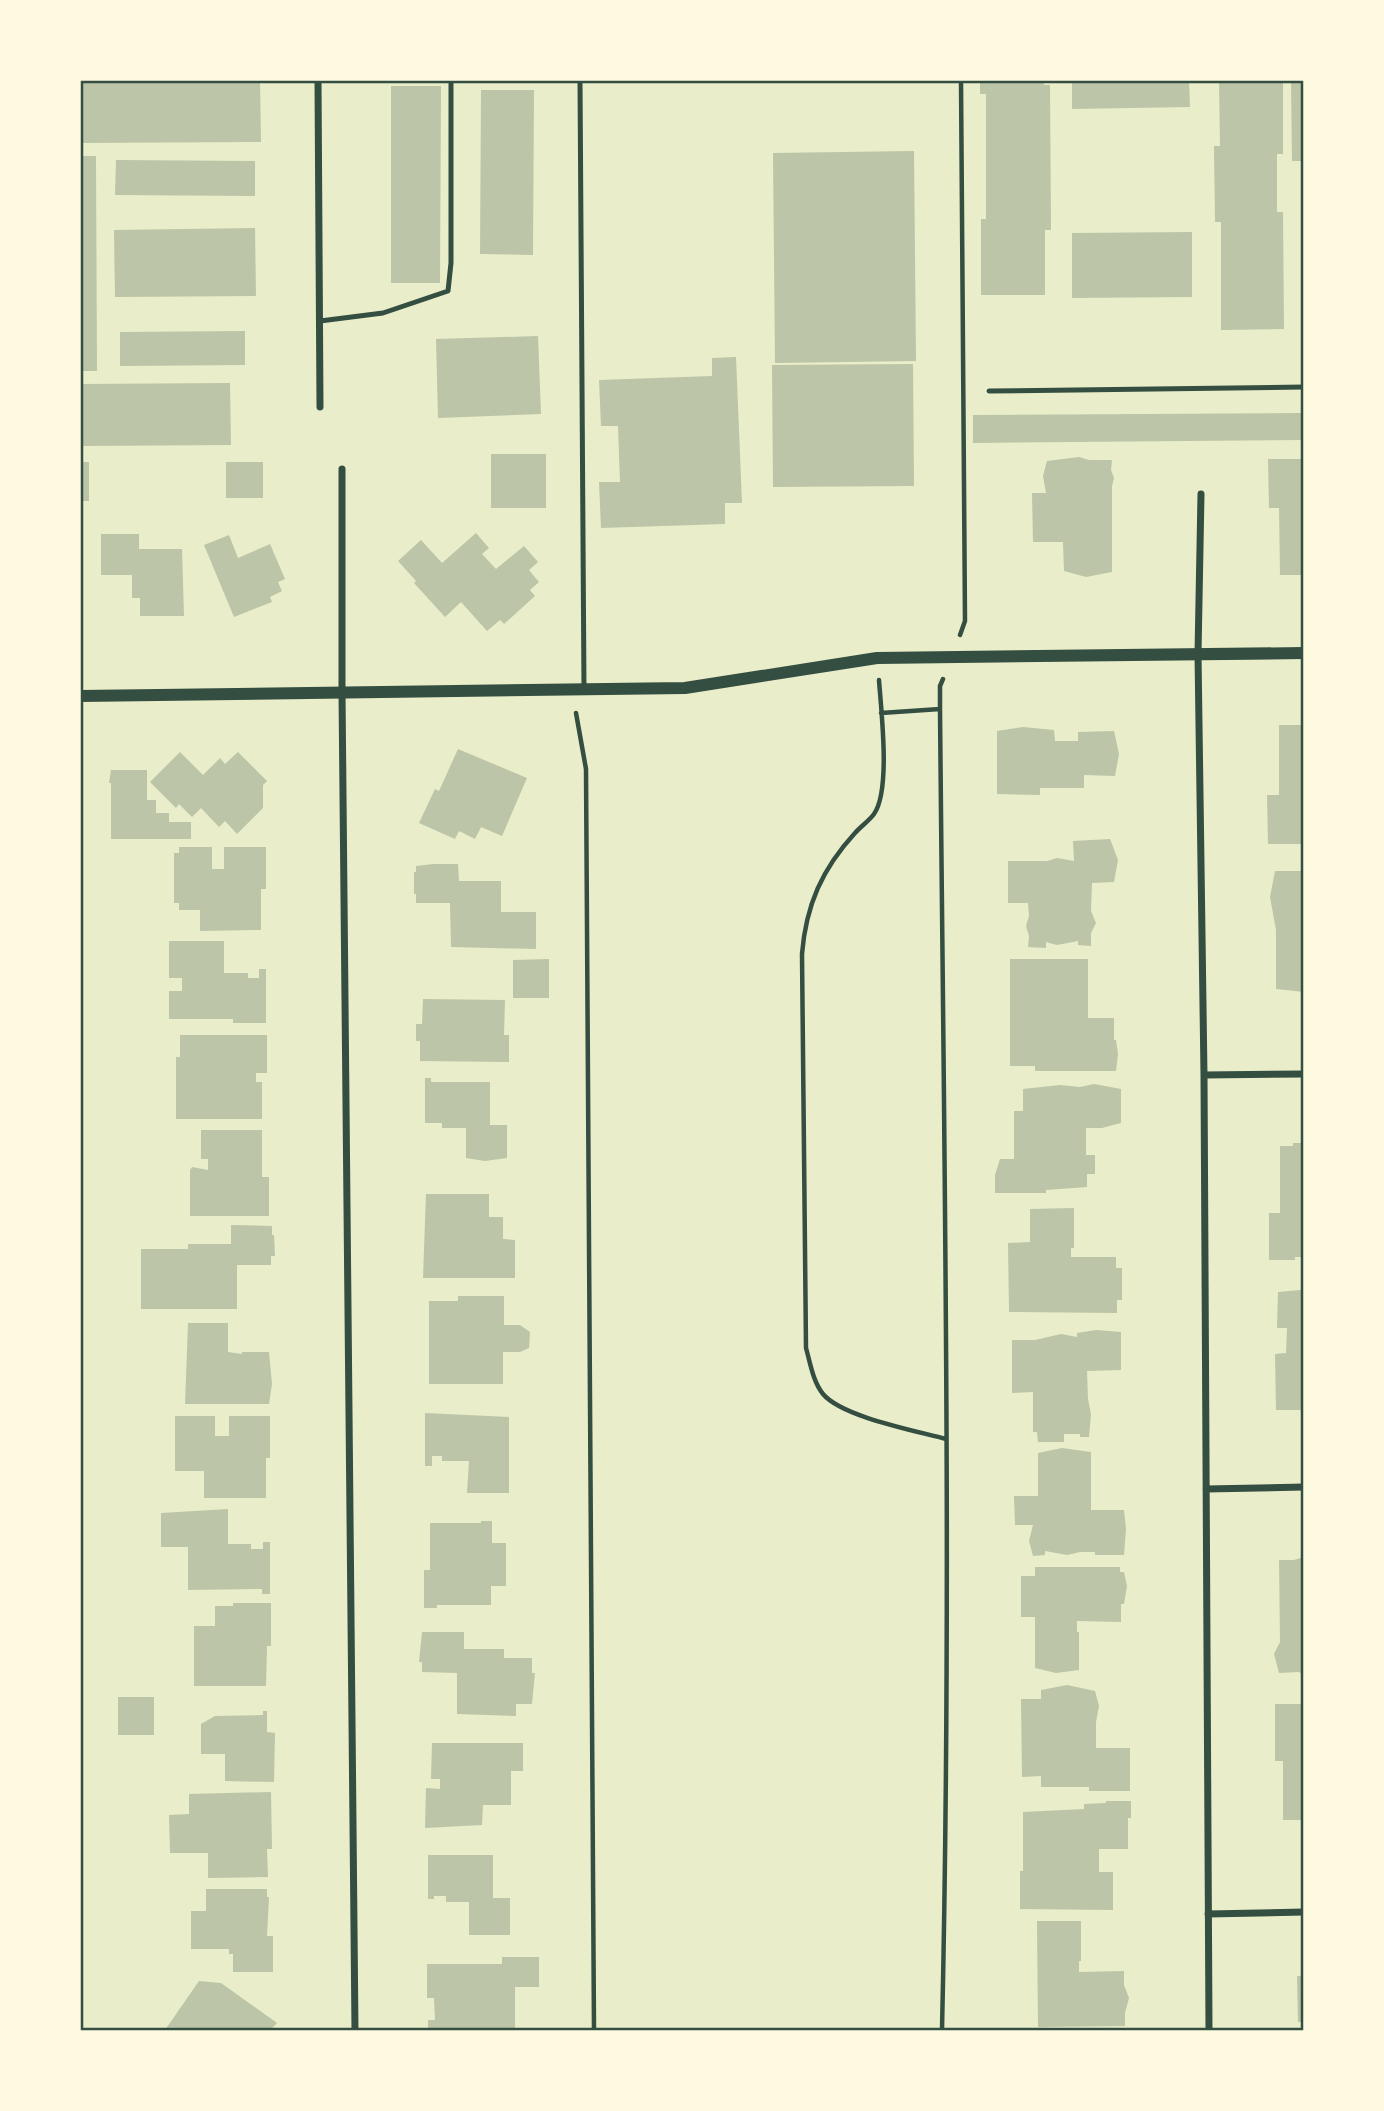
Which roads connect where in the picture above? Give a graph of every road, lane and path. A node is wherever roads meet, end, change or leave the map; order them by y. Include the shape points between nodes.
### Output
1 (318, 80) edge
2 (451, 80) edge
3 (580, 80) edge
4 (961, 80) edge
5 (320, 321) junction
6 (1304, 387) edge
7 (989, 391) dead end
8 (320, 407) dead end
9 (342, 469) dead end
10 (1201, 494) dead end
11 (1304, 653) edge
12 (1198, 654) junction
13 (953, 657) junction
14 (877, 658) junction
15 (578, 691) junction
16 (342, 692) junction
17 (80, 696) edge
18 (940, 709) junction
19 (881, 712) junction
20 (1304, 1074) edge
21 (1204, 1075) junction
22 (946, 1439) junction
23 (1304, 1487) edge
24 (1206, 1489) junction
25 (1304, 1912) edge
26 (1208, 1914) junction
27 (355, 2031) edge
28 (594, 2031) edge
29 (942, 2031) edge
30 (1209, 2031) edge

1 - 5 street
2 - 5 lane via 448,291 383,313
3 - 15 lane
4 - 13 path via 965,621
5 - 8 street
6 - 7 lane
9 - 16 street
10 - 12 street
11 - 12 street
12 - 13 street
12 - 21 street
13 - 14 street
13 - 18 path via 940,685
14 - 15 street via 685,688
14 - 19 path
15 - 16 street
15 - 28 path via 586,769
16 - 17 street
16 - 27 street
18 - 19 path
18 - 22 path
19 - 22 path via 883,787 875,813 831,862 805,923 806,1348 823,1395 855,1414
20 - 21 street
21 - 24 street
22 - 29 path
23 - 24 street
24 - 26 street
25 - 26 street
26 - 30 street

